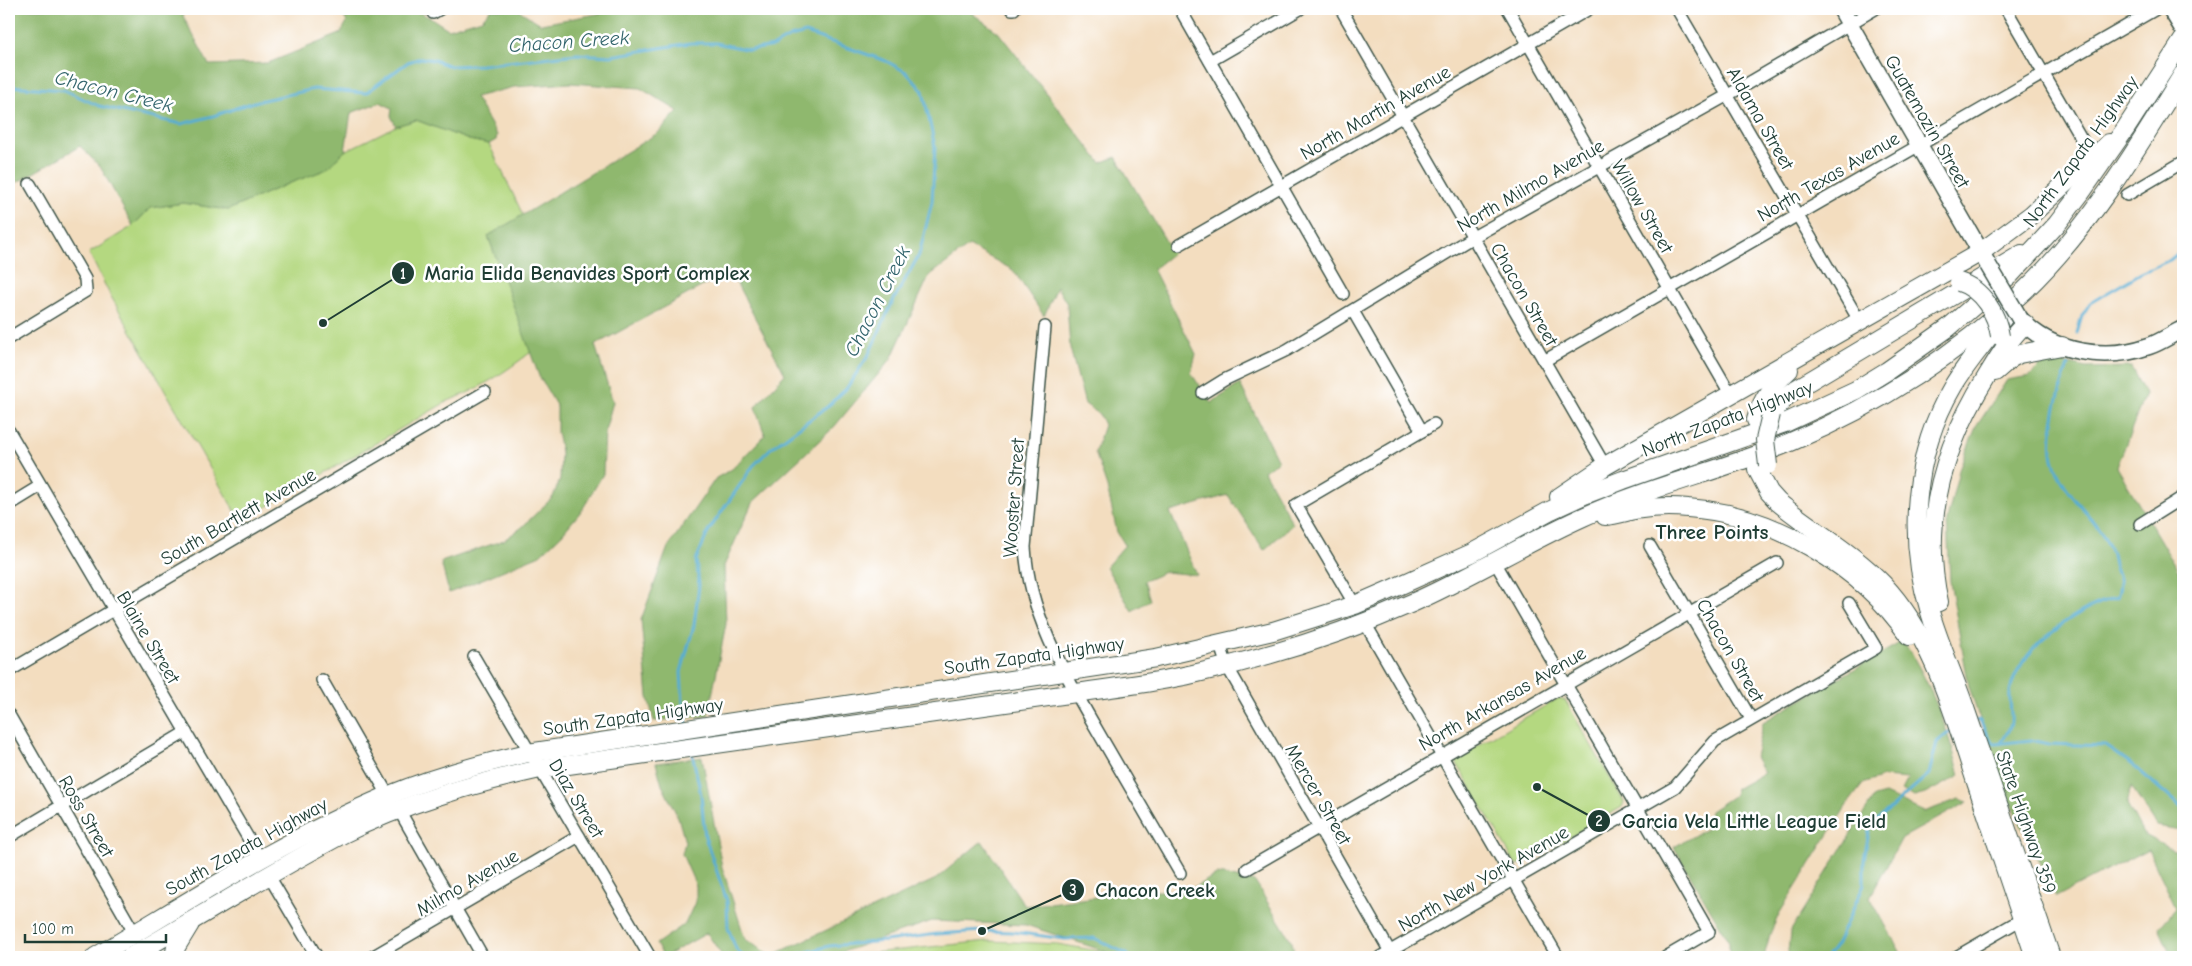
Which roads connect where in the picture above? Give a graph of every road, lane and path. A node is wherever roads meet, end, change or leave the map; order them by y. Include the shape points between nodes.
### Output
1 (1180, 9) edge
2 (1300, 9) edge
3 (1341, 9) edge
4 (1508, 9) edge
5 (1589, 9) edge
6 (1677, 9) edge
7 (1841, 9) edge
8 (1875, 9) edge
9 (2006, 9) edge
10 (2156, 9) edge
11 (2171, 9) edge
12 (1850, 23) junction
13 (2183, 28) edge
14 (2183, 40) edge
15 (1529, 44) junction
16 (1210, 61) junction
17 (2044, 74) junction
18 (2183, 74) edge
19 (1728, 95) junction
20 (1403, 116) junction
21 (2126, 128) junction
22 (1919, 146) junction
23 (2092, 157) junction
24 (2183, 162) edge
25 (1599, 166) junction
26 (30, 184) dead end
27 (1282, 186) junction
28 (2127, 195) dead end
29 (1798, 216) junction
30 (1473, 237) junction
31 (2041, 243) junction
32 (1179, 245) dead end
33 (1985, 259) junction
34 (1671, 290) junction
35 (1917, 290) junction
36 (2024, 290) junction
37 (1343, 294) dead end
38 (1353, 311) junction
39 (1860, 322) junction
40 (2023, 322) junction
41 (1045, 327) dead end
42 (2183, 329) edge
43 (9, 338) edge
44 (2062, 346) junction
45 (1807, 352) junction
46 (1544, 361) junction
47 (1984, 380) junction
48 (485, 392) dead end
49 (1203, 393) dead end
50 (1731, 395) junction
51 (1764, 417) junction
52 (1434, 424) dead end
53 (1422, 431) junction
54 (9, 432) edge
55 (1605, 466) junction
56 (40, 486) junction
57 (2183, 497) edge
58 (9, 505) edge
59 (1585, 516) junction
60 (2140, 524) dead end
61 (1508, 533) junction
62 (1650, 546) dead end
63 (1495, 562) junction
64 (1777, 563) dead end
65 (1849, 603) dead end
66 (1355, 605) junction
67 (112, 610) junction
68 (1688, 613) junction
69 (1366, 622) junction
70 (1220, 645) junction
71 (474, 657) dead end
72 (1227, 666) junction
73 (9, 671) edge
74 (1064, 672) junction
75 (322, 680) dead end
76 (1565, 684) junction
77 (1076, 693) junction
78 (1956, 702) junction
79 (9, 715) edge
80 (1751, 719) junction
81 (186, 732) junction
82 (528, 753) junction
83 (1442, 757) junction
84 (540, 769) junction
85 (388, 795) junction
86 (1990, 800) junction
87 (61, 806) junction
88 (1638, 809) junction
89 (399, 810) junction
90 (1318, 827) junction
91 (580, 836) junction
92 (9, 837) edge
93 (265, 868) junction
94 (1247, 869) dead end
95 (1180, 873) dead end
96 (1514, 880) junction
97 (455, 909) junction
98 (2022, 919) junction
99 (192, 921) junction
100 (135, 934) junction
101 (144, 954) edge
102 (1387, 955) edge
103 (95, 957) edge
104 (174, 957) edge
105 (317, 957) edge
106 (372, 957) edge
107 (483, 957) edge
108 (650, 957) edge
109 (1558, 957) edge
110 (1666, 957) edge
111 (1956, 957) edge
112 (2035, 957) edge
113 (2051, 957) edge

1 - 16 street
2 - 16 street
3 - 20 street, Chacon Street
4 - 15 street, Willow Street
5 - 15 street, North Martin Avenue
6 - 19 street, Aldama Street
7 - 12 main road, Guatemozin Street
8 - 12 street, North Milmo Avenue
9 - 17 street
10 - 17 street, North Texas Avenue
11 - 13 main road
12 - 19 street, North Milmo Avenue
12 - 22 main road, Guatemozin Street
14 - 21 main road, North Zapata Highway
15 - 20 street, North Martin Avenue
15 - 25 street, Willow Street
16 - 27 street
17 - 22 street, North Texas Avenue
17 - 23 street
18 - 36 main road via 2100,202
19 - 25 street, North Milmo Avenue
19 - 29 street, Aldama Street
20 - 27 street, North Martin Avenue
20 - 30 street, Chacon Street
21 - 23 main road
21 - 31 main road, North Zapata Highway
22 - 29 street, North Texas Avenue
22 - 33 main road, Guatemozin Street
23 - 33 main road
24 - 28 street
25 - 30 street, North Milmo Avenue
25 - 34 street, Willow Street
26 - 43 street via 85,279 86,291
27 - 32 street, North Martin Avenue
27 - 37 street
29 - 34 street, North Texas Avenue
29 - 39 street, Aldama Street
30 - 38 street, North Milmo Avenue
30 - 46 street, Chacon Street
31 - 51 main road via 1796,389
31 - 61 main road, North Zapata Highway via 2011,274 1948,328 1856,390 1785,424 1584,495
33 - 35 main road
33 - 40 main road, bridge
34 - 46 street, North Texas Avenue
34 - 50 street, Willow Street
35 - 39 main road
35 - 47 main road, bridge via 1960,282 1976,290 1988,306 1996,320 2000,343
36 - 59 main road via 1950,352 1869,405 1792,442
36 - 78 main road via 1952,387 1934,428 1920,474 1916,538 1922,582
38 - 49 street, North Milmo Avenue via 1287,350
38 - 53 street
39 - 45 main road
40 - 44 main road via 2039,335
40 - 47 main road
41 - 74 street, Wooster Street via 1026,526 1026,567 1051,646
42 - 44 main road via 2150,346 2120,353 2086,352
44 - 47 main road via 2019,354
45 - 50 main road
45 - 51 main road via 1772,386 1760,405
46 - 55 street, Chacon Street
47 - 78 main road via 1961,421 1942,471 1933,529 1934,584
48 - 67 street, South Bartlett Avenue
50 - 55 main road
51 - 78 main road, bridge via 1762,467 1783,491 1849,540 1895,586 1910,606 1934,651
52 - 53 street
53 - 66 street via 1296,505
54 - 56 street, Blaine Street
55 - 61 main road
56 - 58 street
56 - 67 street, Blaine Street
57 - 60 street
59 - 63 main road
59 - 78 main road via 1614,515 1659,507 1689,508 1745,519 1811,548 1842,568 1883,604
61 - 66 main road, North Zapata Highway via 1432,572
62 - 68 street, Chacon Street
63 - 69 main road via 1424,598
63 - 76 street
64 - 68 street, North Arkansas Avenue
65 - 80 street, North New York Avenue via 1876,648
66 - 70 main road, North Zapata Highway
67 - 73 street, South Bartlett Avenue
67 - 81 street, Blaine Street
68 - 76 street, North Arkansas Avenue
68 - 80 street, Chacon Street
69 - 72 main road via 1286,650
69 - 83 street
70 - 72 street, Mercer Street
70 - 74 main road, South Zapata Highway
71 - 82 street, Diaz Street
72 - 77 main road, South Zapata Highway
72 - 90 street, Mercer Street
74 - 77 street, Wooster Street
74 - 82 main road, South Zapata Highway
75 - 85 street
76 - 83 street, North Arkansas Avenue
76 - 88 street
77 - 84 main road, South Zapata Highway
77 - 95 street, Wooster Street
78 - 86 main road, State Highway 359
79 - 87 street, Ross Street
80 - 88 street, North New York Avenue via 1715,741 1675,786
81 - 87 street
81 - 93 street, Blaine Street
82 - 84 street, Diaz Street
82 - 85 main road, South Zapata Highway via 455,772
83 - 90 street, North Arkansas Avenue
83 - 96 street
84 - 89 main road, South Zapata Highway via 462,789
84 - 91 street, Diaz Street
85 - 93 main road, South Zapata Highway via 313,830
86 - 98 main road, State Highway 359
86 - 113 main road, State Highway 359
87 - 92 street
87 - 100 street, Ross Street
88 - 96 street, North New York Avenue
88 - 110 street via 1709,932
89 - 93 main road, South Zapata Highway
89 - 97 street
90 - 94 street, North Arkansas Avenue
90 - 102 street, Mercer Street
91 - 97 street, Milmo Avenue
91 - 108 street, Diaz Street
93 - 99 main road, South Zapata Highway
93 - 100 main road, South Zapata Highway
93 - 105 street, Blaine Street
96 - 102 street, North New York Avenue
96 - 109 street
97 - 106 street, Milmo Avenue
97 - 107 street
98 - 111 street
98 - 112 main road, State Highway 359
99 - 101 main road, South Zapata Highway
99 - 104 main road via 176,947
100 - 101 main road
100 - 103 main road, South Zapata Highway

